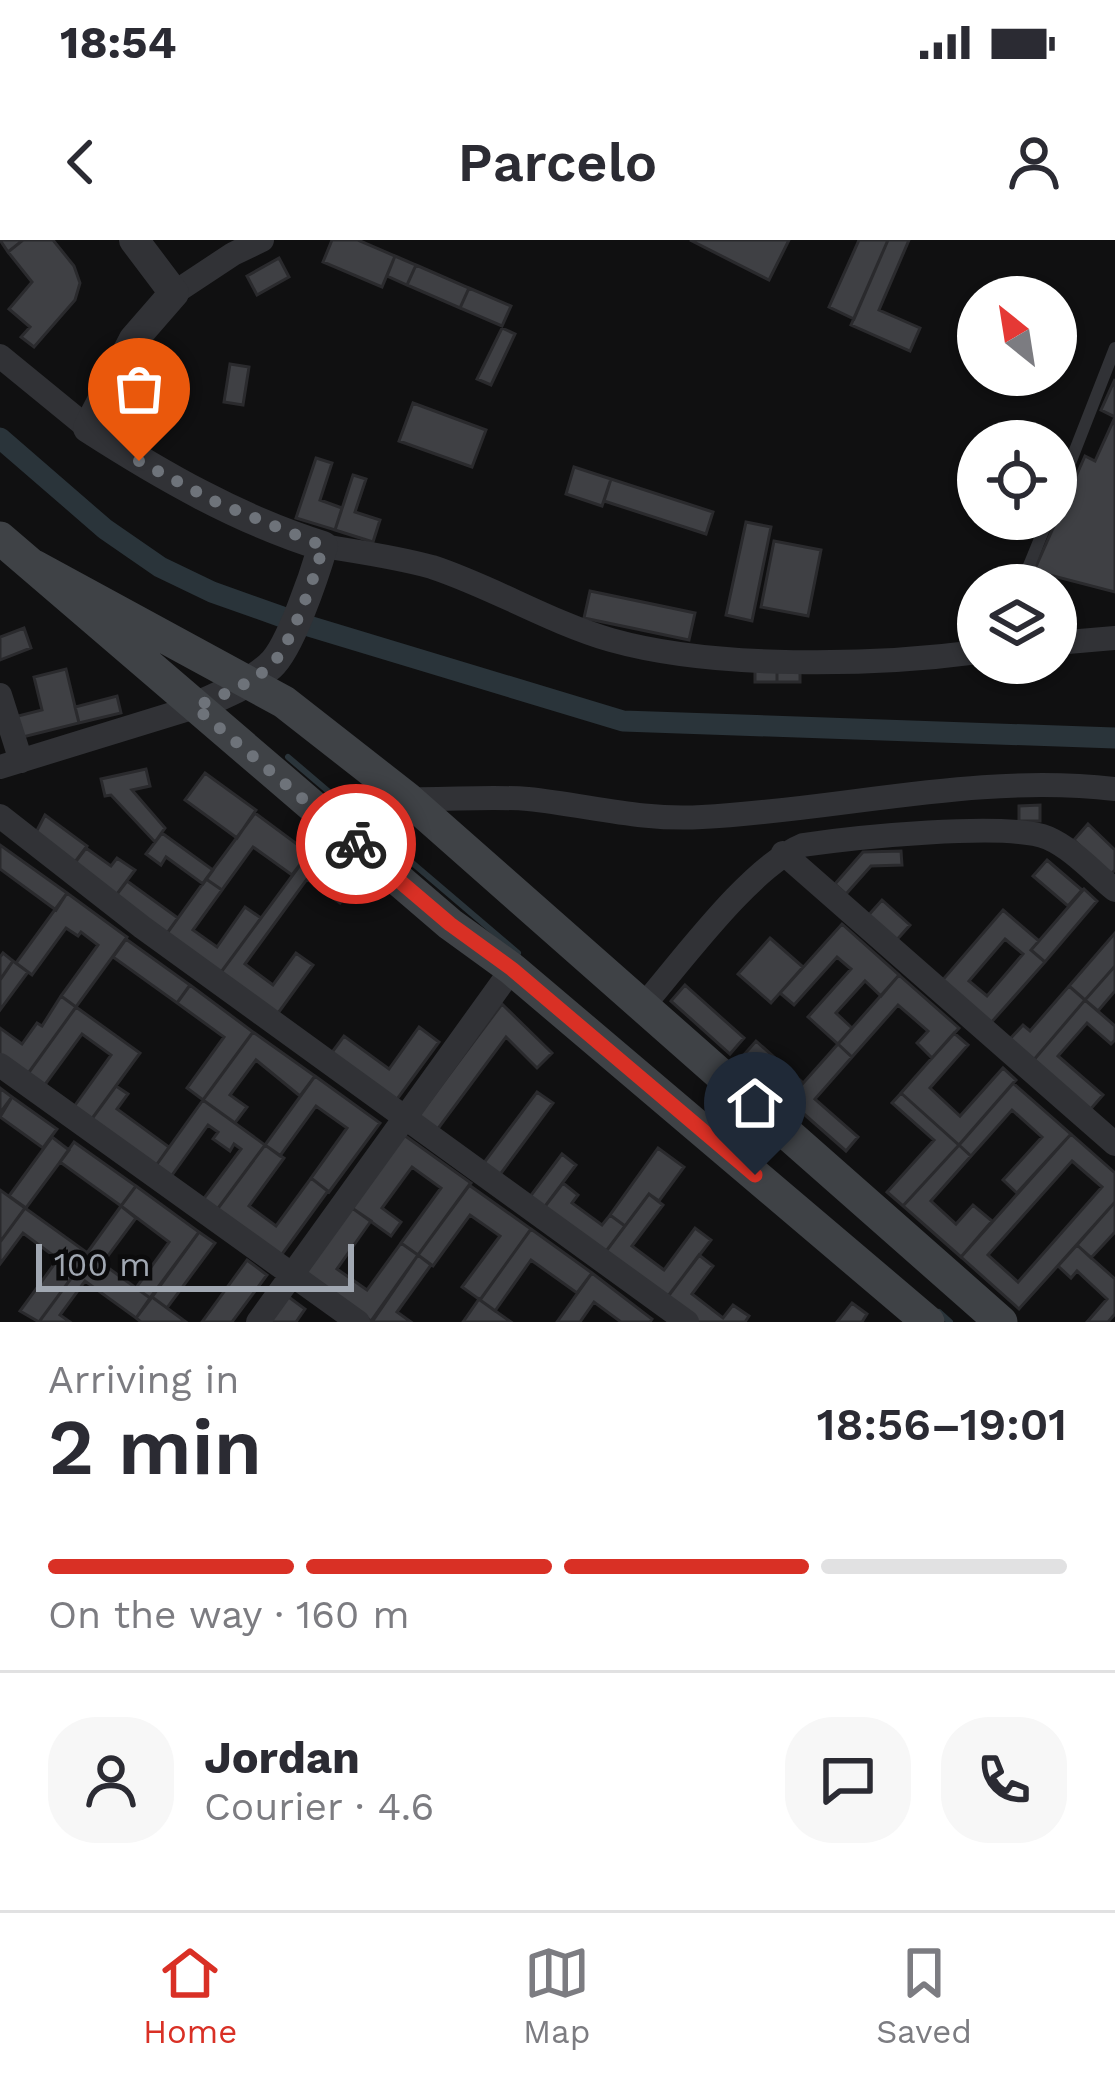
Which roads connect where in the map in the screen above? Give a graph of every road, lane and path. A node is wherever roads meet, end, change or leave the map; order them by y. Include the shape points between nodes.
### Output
1 (134, 240) edge
2 (262, 240) edge
3 (174, 293) junction
4 (1115, 348) edge
5 (0, 356) edge
6 (88, 428) junction
7 (1077, 445) edge
8 (0, 538) edge
9 (323, 546) junction
10 (34, 566) junction
11 (1115, 638) edge
12 (1077, 641) edge
13 (957, 655) edge
14 (251, 681) junction
15 (0, 695) edge
16 (195, 707) junction
17 (10, 764) edge
18 (1115, 789) edge
19 (408, 799) junction
20 (0, 816) edge
21 (783, 854) junction
22 (1115, 890) edge
23 (512, 969) junction
24 (643, 1006) junction
25 (0, 1065) edge
26 (406, 1116) junction
27 (1115, 1144) edge
28 (294, 1274) junction
29 (258, 1322) edge
30 (358, 1322) edge
31 (687, 1322) edge
32 (928, 1322) edge
33 (1000, 1322) edge

1 - 3 street
2 - 3 street
3 - 6 street via 134,339
4 - 7 lane
5 - 6 street
6 - 9 street via 216,502
8 - 10 main road
9 - 13 street via 431,567 573,626 654,649 738,659
9 - 14 street via 278,659
10 - 14 main road
10 - 16 main road
11 - 12 street
14 - 16 street
14 - 19 main road
15 - 17 street
16 - 17 street
16 - 23 main road
18 - 19 street via 923,791 703,818 636,818 529,800
19 - 24 main road
20 - 26 street
21 - 22 street via 874,838 1028,832 1066,849
21 - 24 street
21 - 27 street
23 - 26 street
23 - 32 main road
24 - 33 main road
25 - 28 street
26 - 28 street
26 - 31 street
28 - 29 street
28 - 30 street

